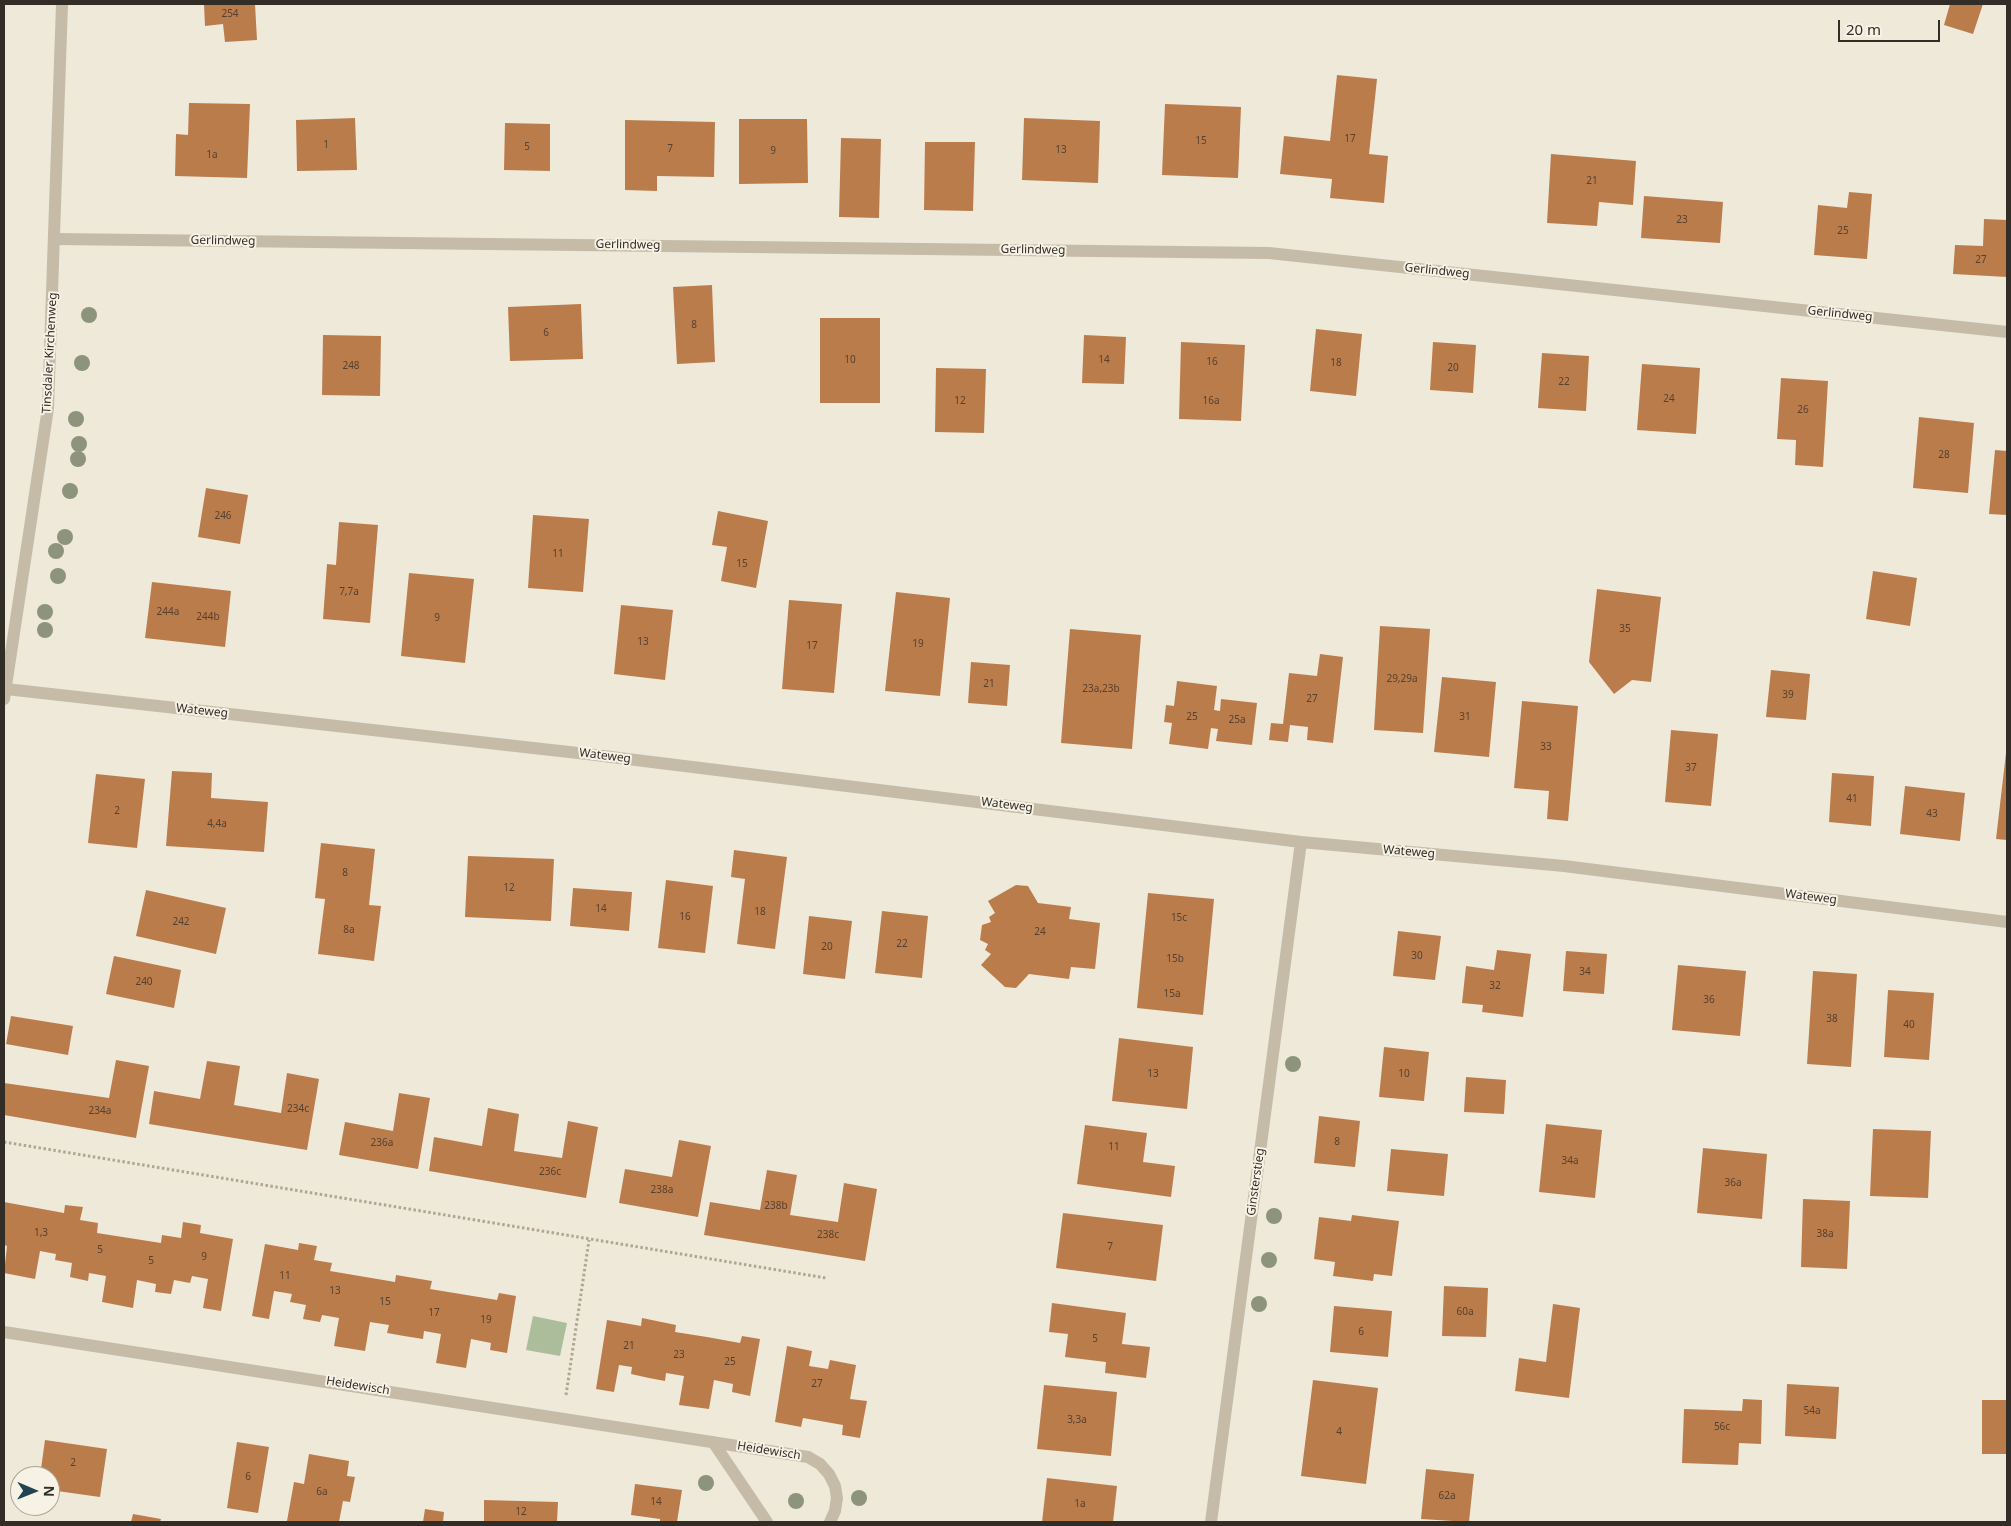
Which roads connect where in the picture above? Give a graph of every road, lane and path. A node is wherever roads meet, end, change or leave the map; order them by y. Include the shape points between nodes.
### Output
1 (62, 4) edge
2 (55, 239) junction
3 (2007, 332) edge
4 (5, 694) edge
5 (1301, 842) junction
6 (2007, 922) edge
7 (4, 1142) edge
8 (589, 1240) junction
9 (826, 1278) dead end
10 (4, 1332) edge
11 (563, 1419) junction
12 (713, 1442) junction
13 (766, 1522) edge
14 (830, 1522) edge
15 (1211, 1522) edge

1 - 2 street, Tinsdaler Kirchenweg
2 - 3 street, Gerlindweg via 1269,253
2 - 4 street, Tinsdaler Kirchenweg via 48,408
4 - 5 street, Wateweg via 529,748
5 - 6 street, Wateweg via 1564,866
5 - 15 street, Ginsterstieg
7 - 8 path
8 - 9 path
8 - 11 path
10 - 11 street, Heidewisch
11 - 12 street, Heidewisch
12 - 13 street, Heidewisch
12 - 14 street, Heidewisch via 808,1457 820,1464 829,1474 836,1492 835,1511

